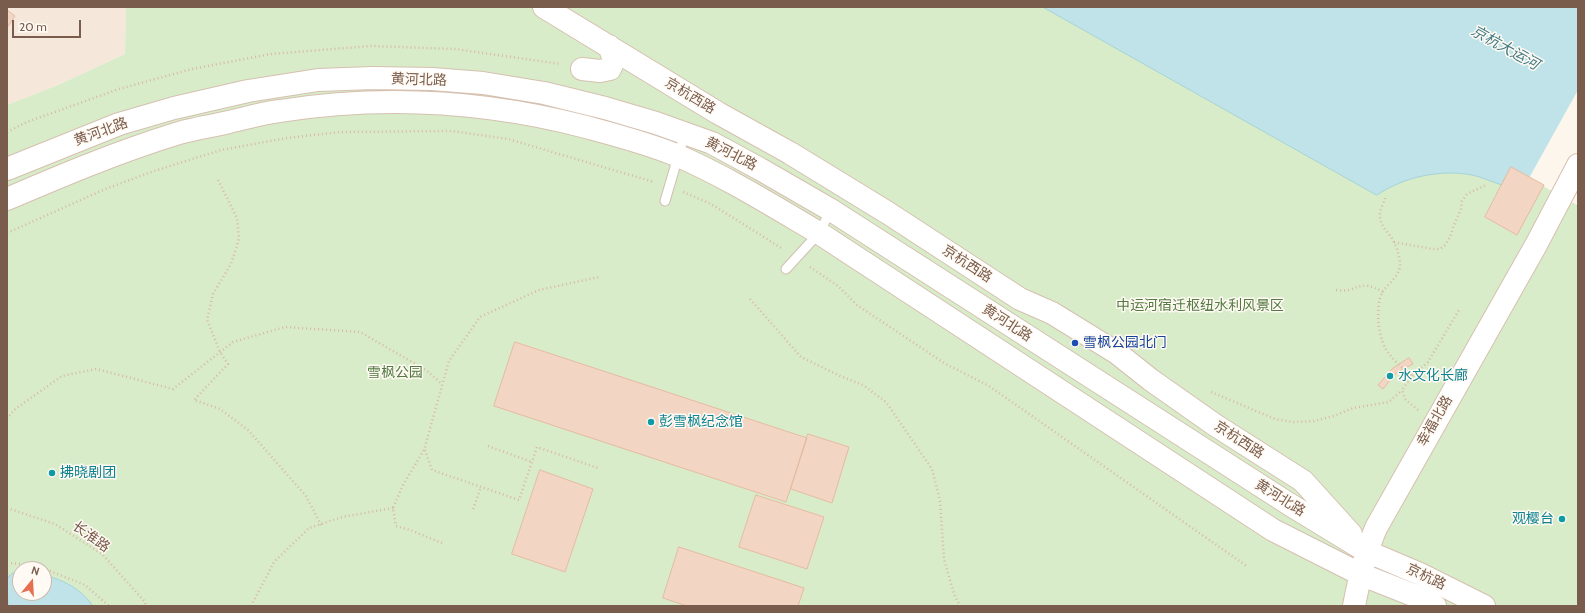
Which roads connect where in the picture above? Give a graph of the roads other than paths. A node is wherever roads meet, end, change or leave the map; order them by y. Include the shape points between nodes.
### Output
1 (544, 7) edge
2 (608, 46) junction
3 (582, 69) dead end
4 (685, 133) junction
5 (679, 156) junction
6 (1578, 165) edge
7 (7, 169) edge
8 (7, 199) edge
9 (665, 201) dead end
10 (831, 210) junction
11 (820, 233) junction
12 (786, 269) dead end
13 (1366, 551) junction
14 (1360, 574) junction
15 (1354, 606) edge
16 (1435, 606) edge
17 (1484, 606) edge

1 - 2 main road, 京杭西路
2 - 3 main road via 614,60 610,69
2 - 13 main road, 京杭西路 via 888,213 1020,299 1052,313 1117,353 1215,425 1303,481
4 - 5 lane
4 - 7 main road, 黄河北路 via 605,108 544,93 483,83 432,79 318,80 248,91 174,108 119,124
4 - 10 main road, 黄河北路 via 712,143
5 - 8 main road, 黄河北路 via 619,136 546,117 489,108 439,103 331,104 278,111 180,133 68,173
5 - 9 lane
5 - 11 main road, 黄河北路 via 751,193
6 - 13 main road, 幸福北路 via 1536,245 1376,528
10 - 11 lane
10 - 13 main road, 黄河北路 via 1288,504
11 - 12 lane
11 - 14 main road, 黄河北路 via 1273,530
13 - 14 main road, 幸福北路
13 - 17 main road, 京杭路
14 - 15 main road, 幸福北路
14 - 16 main road, 京杭路

